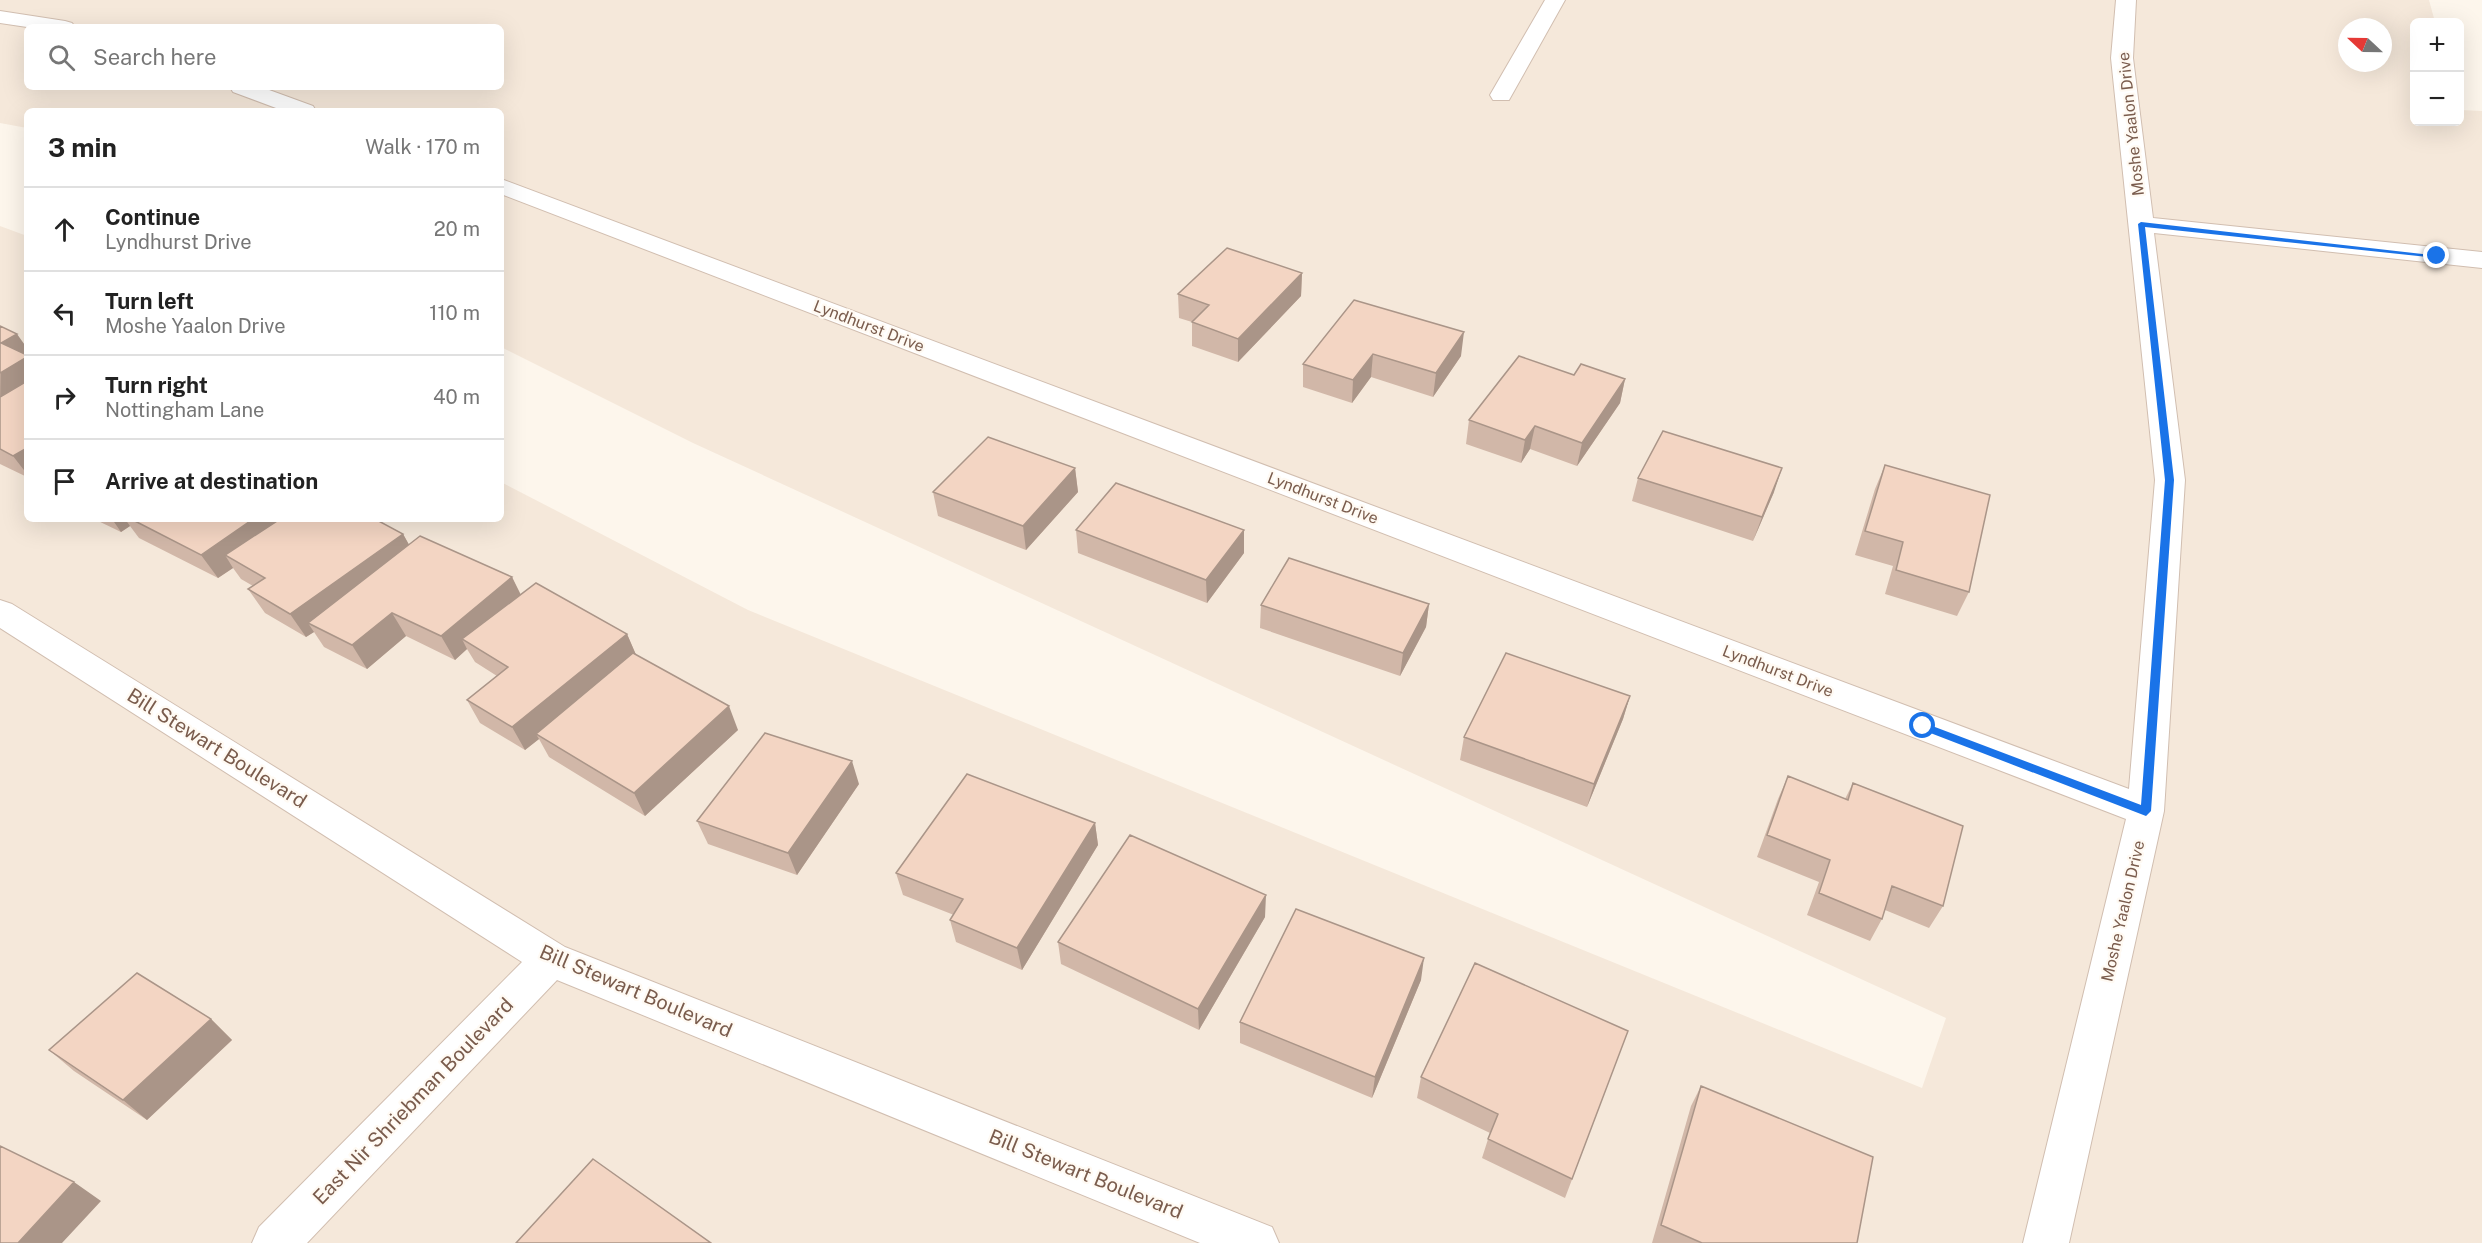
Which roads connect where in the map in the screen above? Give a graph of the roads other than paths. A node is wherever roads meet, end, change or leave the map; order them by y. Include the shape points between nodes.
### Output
1 (1555, 0) edge
2 (2126, 0) edge
3 (0, 17) edge
4 (46, 24) edge
5 (250, 90) edge
6 (1501, 95) dead end
7 (297, 108) edge
8 (504, 187) edge
9 (2141, 224) junction
10 (2482, 260) edge
11 (7, 626) edge
12 (2146, 811) junction
13 (551, 959) junction
14 (275, 1243) edge
15 (1257, 1243) edge
16 (2046, 1243) edge

1 - 6 street
2 - 9 street, Moshe Yaalon Drive via 2122,58
3 - 4 street
5 - 7 street
8 - 12 street, Lyndhurst Drive
9 - 10 street
9 - 12 street, Moshe Yaalon Drive via 2170,480
11 - 13 street, Bill Stewart Boulevard
12 - 16 street, Moshe Yaalon Drive
13 - 14 street, East Nir Shriebman Boulevard
13 - 15 street, Bill Stewart Boulevard

